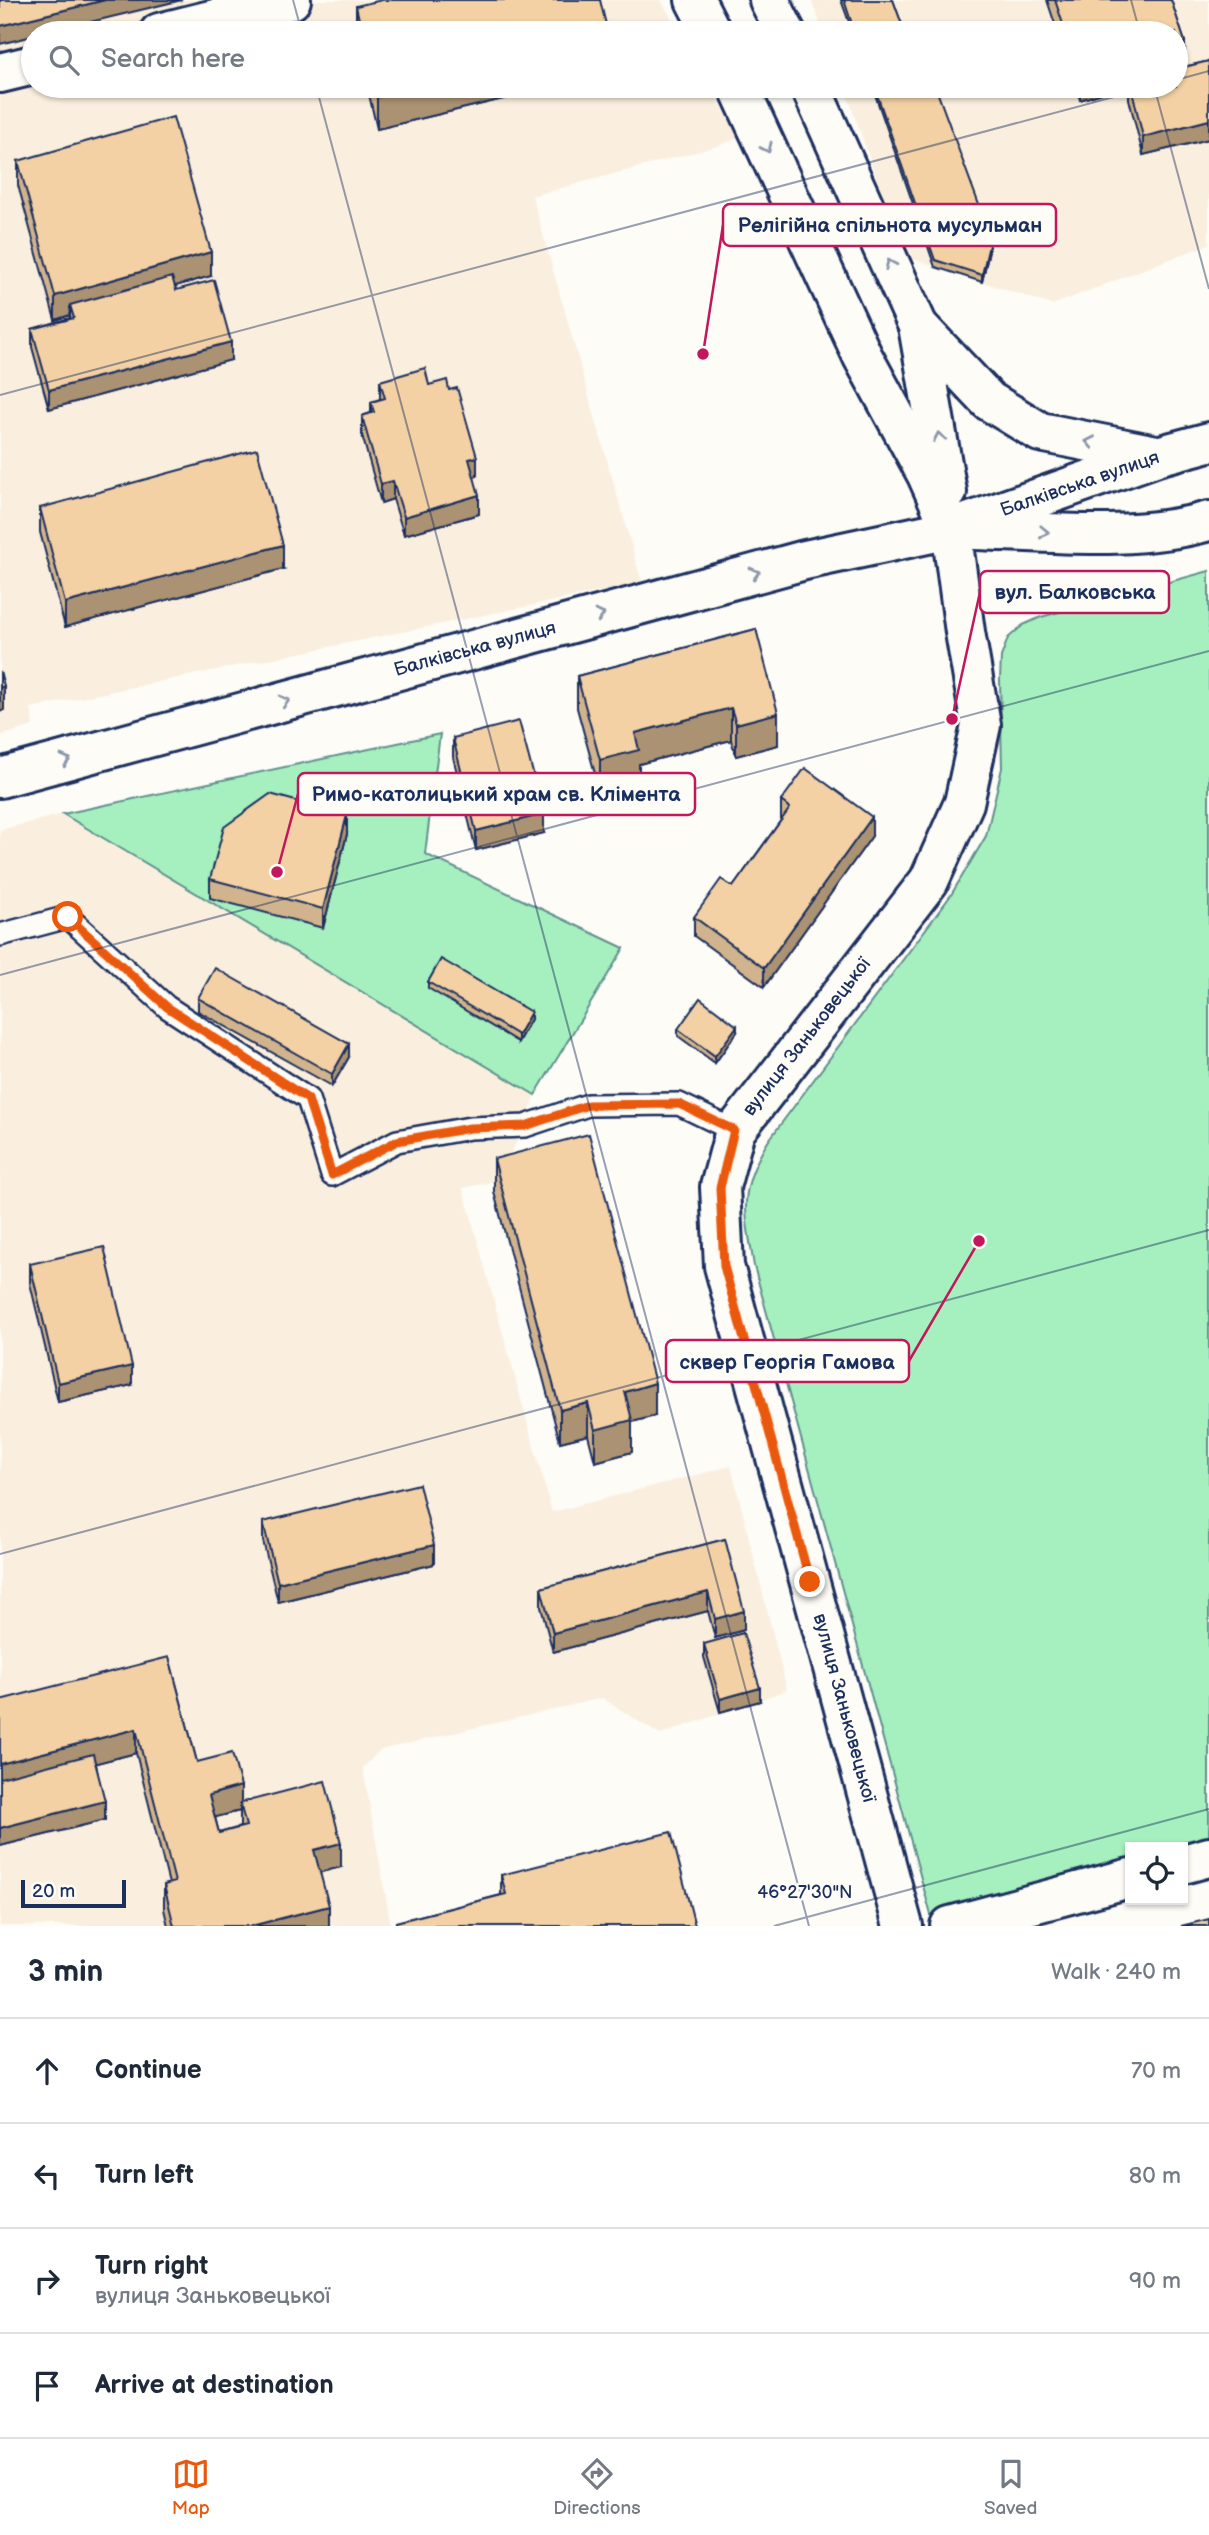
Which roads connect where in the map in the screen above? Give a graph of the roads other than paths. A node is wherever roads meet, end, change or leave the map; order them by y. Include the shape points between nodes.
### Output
1 (291, 0) edge
2 (695, 0) edge
3 (769, 0) edge
4 (207, 21) edge
5 (706, 21) edge
6 (780, 21) edge
7 (21, 68) edge
8 (0, 73) edge
9 (744, 98) edge
10 (815, 98) edge
11 (918, 326) junction
12 (1209, 442) edge
13 (1157, 456) junction
14 (1209, 521) edge
15 (951, 529) junction
16 (0, 778) edge
17 (0, 935) edge
18 (734, 1130) junction
19 (1209, 1857) edge
20 (1188, 1863) edge
21 (1125, 1879) edge
22 (903, 1926) edge
23 (950, 1926) edge

1 - 4 street
2 - 5 street
3 - 6 street
7 - 8 street
9 -> 15 street via 863,357
11 -> 10 street
13 -> 11 street via 1040,432 989,401
15 -> 11 street via 945,470
12 - 13 street, Балківська вулиця
13 - 15 street, Балківська вулиця
15 -> 14 street, Балківська вулиця via 1128,534
16 -> 15 street, Балківська вулиця via 805,560
15 - 18 street, вулиця Заньковецької via 981,725 964,803 929,881
17 - 18 lane via 68,917 167,1007 308,1099 332,1175 397,1141 470,1128 525,1126 588,1105 679,1104
18 - 22 street, вулиця Заньковецької via 720,1188 724,1266
19 - 20 street
21 - 23 street

